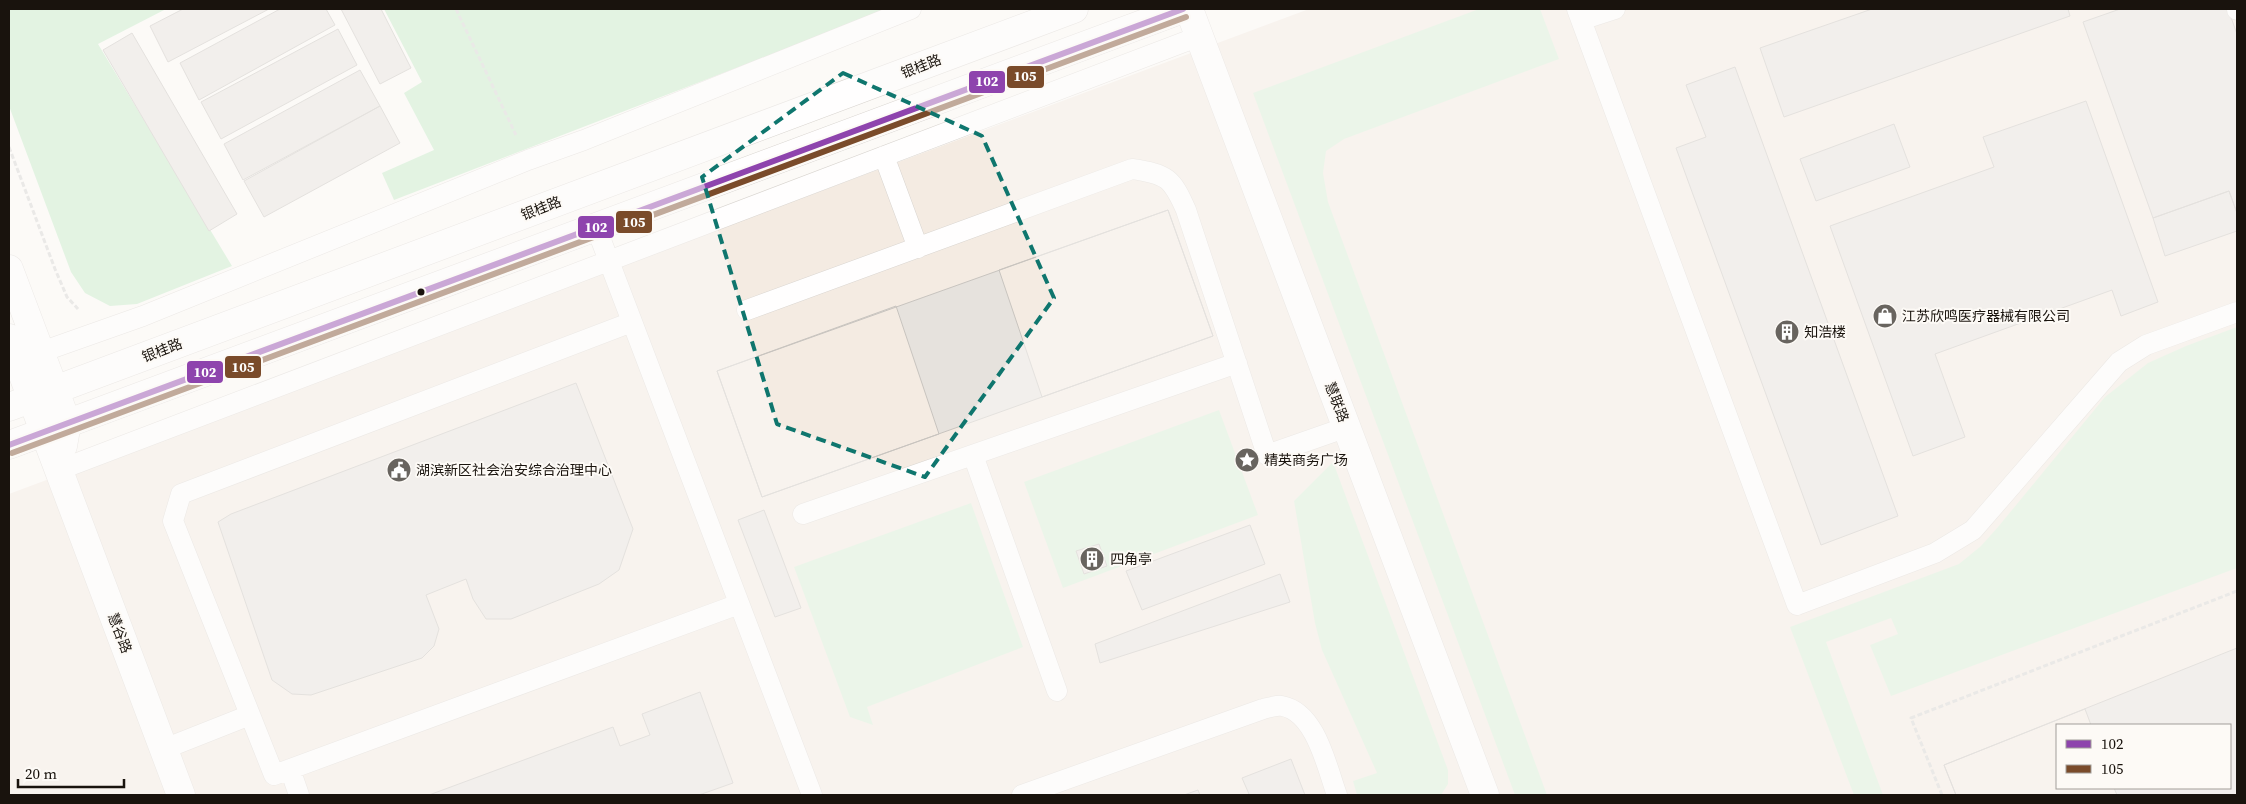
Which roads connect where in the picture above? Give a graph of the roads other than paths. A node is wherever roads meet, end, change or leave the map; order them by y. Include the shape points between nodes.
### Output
1 (911, 9) edge
2 (1074, 9) edge
3 (1183, 9) edge
4 (1190, 9) edge
5 (1615, 9) edge
6 (1579, 14) edge
7 (1200, 36) junction
8 (884, 156) junction
9 (596, 227) junction
10 (918, 248) junction
11 (609, 260) junction
12 (9, 269) edge
13 (747, 310) dead end
14 (2237, 312) edge
15 (632, 322) junction
16 (19, 354) edge
17 (1237, 363) junction
18 (32, 399) edge
19 (1347, 427) junction
20 (56, 428) junction
21 (9, 445) edge
22 (973, 455) junction
23 (59, 470) junction
24 (803, 514) dead end
25 (739, 604) junction
26 (1057, 691) dead end
27 (250, 715) junction
28 (164, 749) junction
29 (290, 769) junction
30 (181, 795) edge
31 (300, 795) edge
32 (812, 795) edge
33 (1022, 795) edge
34 (1337, 795) edge
35 (1485, 795) edge

1 - 16 lane via 152,312 99,332
2 - 18 street, 银桂路
3 - 9 street
4 - 7 street, 慧联路
5 - 6 lane
6 - 14 lane via 1797,604 1935,554 1973,530 2119,362 2146,345
7 - 8 lane
7 - 19 street, 慧联路
8 - 10 lane
8 - 11 lane
9 - 11 lane
9 - 20 street
10 - 13 lane
10 - 17 lane via 1132,169 1156,172 1176,185
11 - 15 lane
11 - 23 lane
12 - 16 street, 慧谷路
15 - 25 lane
15 - 27 lane via 181,494 174,520
16 - 18 street, 慧谷路
17 - 19 lane via 1267,455
17 - 22 lane
18 - 20 street, 慧谷路
19 - 35 street, 慧联路
20 - 21 street
20 - 23 street, 慧谷路
22 - 24 lane
22 - 26 lane
23 - 28 street, 慧谷路
25 - 29 lane
25 - 32 lane
27 - 28 lane
27 - 29 lane via 274,775
28 - 30 street, 慧谷路
29 - 31 lane
33 - 34 lane via 1263,709 1282,706 1298,713 1314,730

